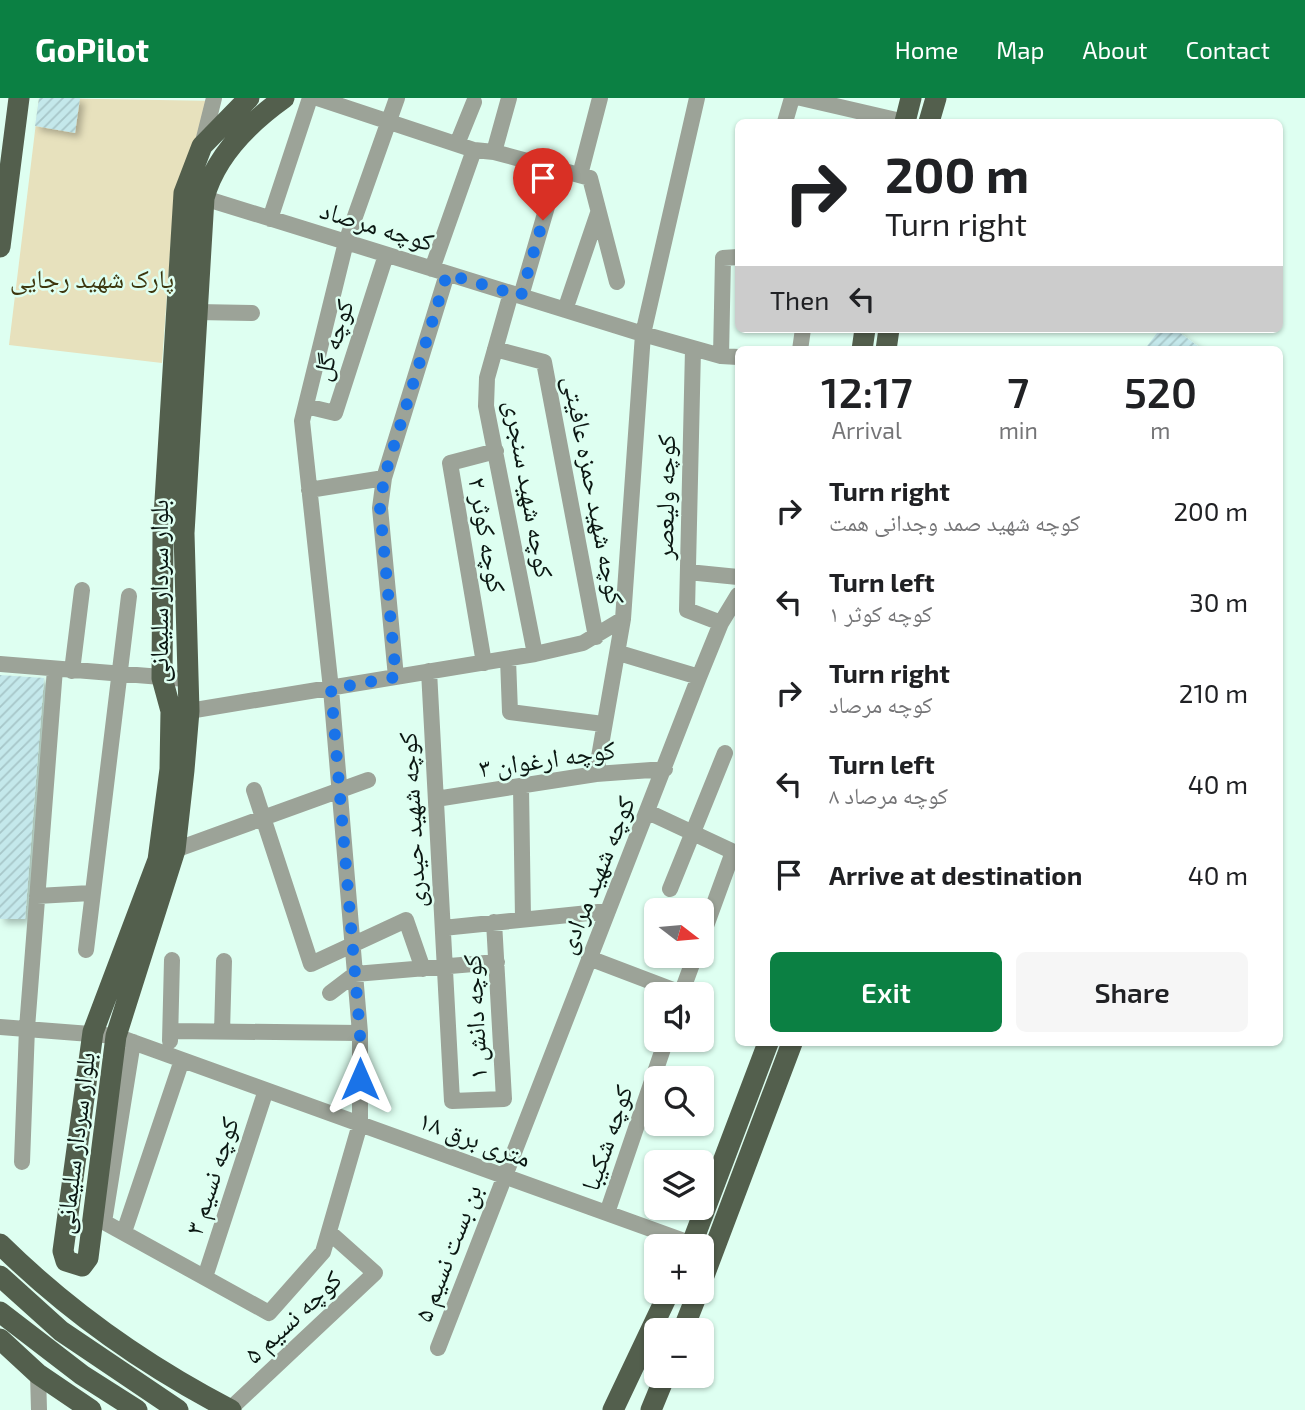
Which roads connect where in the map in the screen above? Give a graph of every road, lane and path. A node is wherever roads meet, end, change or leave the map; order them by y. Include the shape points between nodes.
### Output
1 (19, 98) edge
2 (214, 98) edge
3 (249, 98) edge
4 (284, 98) edge
5 (310, 98) edge
6 (317, 98) edge
7 (397, 98) edge
8 (509, 98) edge
9 (600, 98) edge
10 (696, 98) edge
11 (792, 98) edge
12 (801, 98) edge
13 (911, 98) edge
14 (936, 98) edge
15 (474, 102) dead end
16 (786, 119) edge
17 (892, 119) edge
18 (906, 119) edge
19 (930, 119) edge
20 (389, 122) junction
21 (457, 144) junction
22 (202, 146) junction
23 (474, 150) junction
24 (494, 152) junction
25 (6, 155) edge
26 (558, 169) junction
27 (585, 176) junction
28 (194, 195) junction
29 (598, 212) junction
30 (270, 219) junction
31 (346, 242) junction
32 (0, 247) edge
33 (386, 255) junction
34 (735, 257) edge
35 (440, 271) junction
36 (617, 282) dead end
37 (516, 295) junction
38 (565, 310) junction
39 (197, 312) junction
40 (252, 313) dead end
41 (643, 334) junction
42 (495, 349) junction
43 (693, 349) junction
44 (721, 356) junction
45 (735, 357) edge
46 (306, 406) junction
47 (496, 451) junction
48 (384, 478) junction
49 (309, 490) junction
50 (688, 572) junction
51 (735, 577) edge
52 (82, 590) dead end
53 (130, 596) dead end
54 (735, 605) edge
55 (623, 619) junction
56 (721, 623) junction
57 (596, 637) junction
58 (619, 653) junction
59 (535, 654) junction
60 (508, 659) junction
61 (484, 663) junction
62 (0, 664) edge
63 (55, 669) junction
64 (72, 671) junction
65 (429, 671) junction
66 (118, 673) junction
67 (396, 677) junction
68 (699, 677) junction
69 (162, 678) junction
70 (186, 679) junction
71 (331, 689) junction
72 (180, 711) junction
73 (603, 724) junction
74 (725, 754) dead end
75 (665, 769) junction
76 (596, 774) junction
77 (368, 780) dead end
78 (521, 787) junction
79 (340, 789) junction
80 (254, 790) dead end
81 (436, 799) junction
82 (648, 812) junction
83 (264, 817) junction
84 (694, 833) junction
85 (176, 850) junction
86 (735, 853) edge
87 (735, 855) edge
88 (670, 889) dead end
89 (91, 893) junction
90 (37, 896) junction
91 (714, 907) edge
92 (608, 911) junction
93 (523, 919) junction
94 (494, 922) junction
95 (443, 928) junction
96 (352, 942) junction
97 (86, 950) dead end
98 (589, 958) junction
99 (172, 960) dead end
100 (224, 961) dead end
101 (496, 962) junction
102 (445, 967) junction
103 (423, 969) junction
104 (355, 974) junction
105 (652, 982) edge
106 (330, 993) dead end
107 (0, 1027) edge
108 (27, 1028) junction
109 (172, 1031) junction
110 (93, 1032) junction
111 (222, 1032) junction
112 (360, 1033) junction
113 (125, 1039) junction
114 (767, 1046) edge
115 (791, 1046) edge
116 (662, 1052) edge
117 (175, 1057) junction
118 (266, 1090) junction
119 (452, 1101) joint
120 (360, 1124) junction
121 (22, 1162) dead end
122 (503, 1176) junction
123 (607, 1213) junction
124 (124, 1232) junction
125 (329, 1232) junction
126 (664, 1234) edge
127 (703, 1234) edge
128 (705, 1234) edge
129 (0, 1244) edge
130 (0, 1276) edge
131 (205, 1278) junction
132 (663, 1304) edge
133 (0, 1312) edge
134 (0, 1339) edge
135 (438, 1348) dead end
136 (38, 1374) junction
137 (660, 1388) edge
138 (39, 1410) edge
139 (91, 1410) edge
140 (137, 1410) edge
141 (178, 1410) edge
142 (231, 1410) edge
143 (613, 1410) edge
144 (651, 1410) edge

1 - 25 main road
2 - 22 street
3 - 22 main road, بلوار سردار سلیمانی
4 - 28 main road, بلوار سردار سلیمانی via 236,141
5 - 30 street
6 - 20 street
7 - 20 street
8 - 24 street
9 - 27 street
10 - 41 street
11 - 16 street
12 - 17 street
13 - 18 main road
14 - 19 main road
15 - 21 street
20 - 21 street
20 - 31 street
21 - 23 street
22 - 28 main road, بلوار سردار سلیمانی
23 - 24 street
23 - 35 street
24 - 26 street
25 - 32 main road
26 - 27 street
26 - 37 street, کوچه شهید سنجری
27 - 29 street
28 - 30 street, کوچه مرصاد
28 - 39 main road, بلوار سردار سلیمانی
28 - 69 main road, بلوار سردار سلیمانی via 163,533
29 - 36 street
29 - 38 street
30 - 31 street, کوچه مرصاد
31 - 33 street, کوچه مرصاد
31 - 46 street
33 - 35 street, کوچه مرصاد
33 - 46 street, کوچه گل via 335,412
34 - 44 street via 723,258
35 - 37 street, کوچه مرصاد
35 - 48 street
37 - 38 street, کوچه مرصاد
37 - 42 street, کوچه شهید سنجری
38 - 41 street, کوچه مرصاد
39 - 40 street
39 - 70 main road, بلوار سردار سلیمانی via 184,533
41 - 43 street, کوچه مرصاد
41 - 55 street
42 - 47 street, کوچه شهید سنجری via 487,377 486,406
42 - 57 street, کوچه شهید حمزه عافیتی via 544,362
43 - 44 street, کوچه مرصاد
43 - 50 street, کوچه ولیعصر
44 - 45 street, کوچه مرصاد
46 - 49 street via 302,421
47 - 59 street, کوچه شهید سنجری
47 - 61 street, کوچه کوثر ۲ via 450,463
48 - 49 street
48 - 67 street via 380,508
49 - 71 street
50 - 51 street
50 - 56 street, کوچه ولیعصر via 687,610
52 - 64 street
53 - 66 street
54 - 56 street, کوچه شهید مرادی
55 - 57 street
55 - 58 street
56 - 68 street, کوچه شهید مرادی
57 - 59 street
58 - 68 street
58 - 73 street
59 - 60 street
60 - 61 street
60 - 73 street via 510,712
61 - 65 street
62 - 63 street
63 - 64 street
63 - 90 street
64 - 66 street
65 - 67 street
65 - 81 street, کوچه شهید حیدری
66 - 69 street
66 - 89 street
67 - 71 street
68 - 75 street, کوچه شهید مرادی
69 - 70 street
69 - 72 main road, بلوار سردار سلیمانی
70 - 72 main road, بلوار سردار سلیمانی
71 - 72 street
71 - 79 street
72 - 85 main road, بلوار سردار سلیمانی
72 - 110 main road, بلوار سردار سلیمانی via 158,860
73 - 76 street
74 - 84 street
75 - 76 street, کوچه ارغوان ۳
75 - 82 street, کوچه شهید مرادی
76 - 78 street, کوچه ارغوان ۳
77 - 79 street
78 - 81 street, کوچه ارغوان ۳
78 - 93 street
79 - 83 street
79 - 96 street
80 - 83 street
81 - 95 street, کوچه شهید حیدری
82 - 84 street
82 - 92 street, کوچه شهید مرادی
83 - 85 street
83 - 96 street via 311,964
84 - 86 street
84 - 88 street
85 - 113 main road, بلوار سردار سلیمانی
87 - 91 street
89 - 90 street
89 - 97 street
90 - 108 street
92 - 93 street
92 - 98 street, کوچه شهید مرادی
93 - 94 street
94 - 95 street
94 - 101 street, کوچه دانش ۱
95 - 102 street, کوچه شهید حیدری
96 - 103 street via 406,920
96 - 104 street
98 - 105 street
98 - 122 street, کوچه شهید مرادی
99 - 109 street
100 - 111 street
101 - 102 street
101 - 119 street, کوچه دانش ۱ via 504,1099
102 - 103 street
102 - 119 street, کوچه شهید حیدری
103 - 104 street
104 - 106 street
104 - 112 street
107 - 108 street, ۱۸ متری برق
108 - 110 street, ۱۸ متری برق
108 - 121 street
109 - 111 street
109 - 117 street
110 - 113 street, ۱۸ متری برق
110 - 113 main road, بلوار سردار سلیمانی via 64,1251 66,1261 75,1266 82,1266 88,1258
111 - 112 street
112 - 120 street
113 - 117 street, ۱۸ متری برق
113 - 124 street via 104,1222
114 - 127 main road
115 - 128 main road
116 - 123 street, کوچه شکیبا
117 - 118 street, ۱۸ متری برق
117 - 124 street
118 - 120 street, ۱۸ متری برق
118 - 131 street, کوچه نسیم ۳
120 - 122 street, ۱۸ متری برق
120 - 125 street
122 - 123 street, ۱۸ متری برق
122 - 135 street, بن بست نسیم ۵
123 - 126 street, ۱۸ متری برق
124 - 131 street
125 - 131 street via 323,1252 269,1313
125 - 142 street, کوچه نسیم ۵ via 375,1273
129 - 142 main road via 96,1325
130 - 141 main road via 61,1331
132 - 143 main road
133 - 140 main road via 82,1375
134 - 136 main road
136 - 138 street
136 - 139 main road
137 - 144 main road

